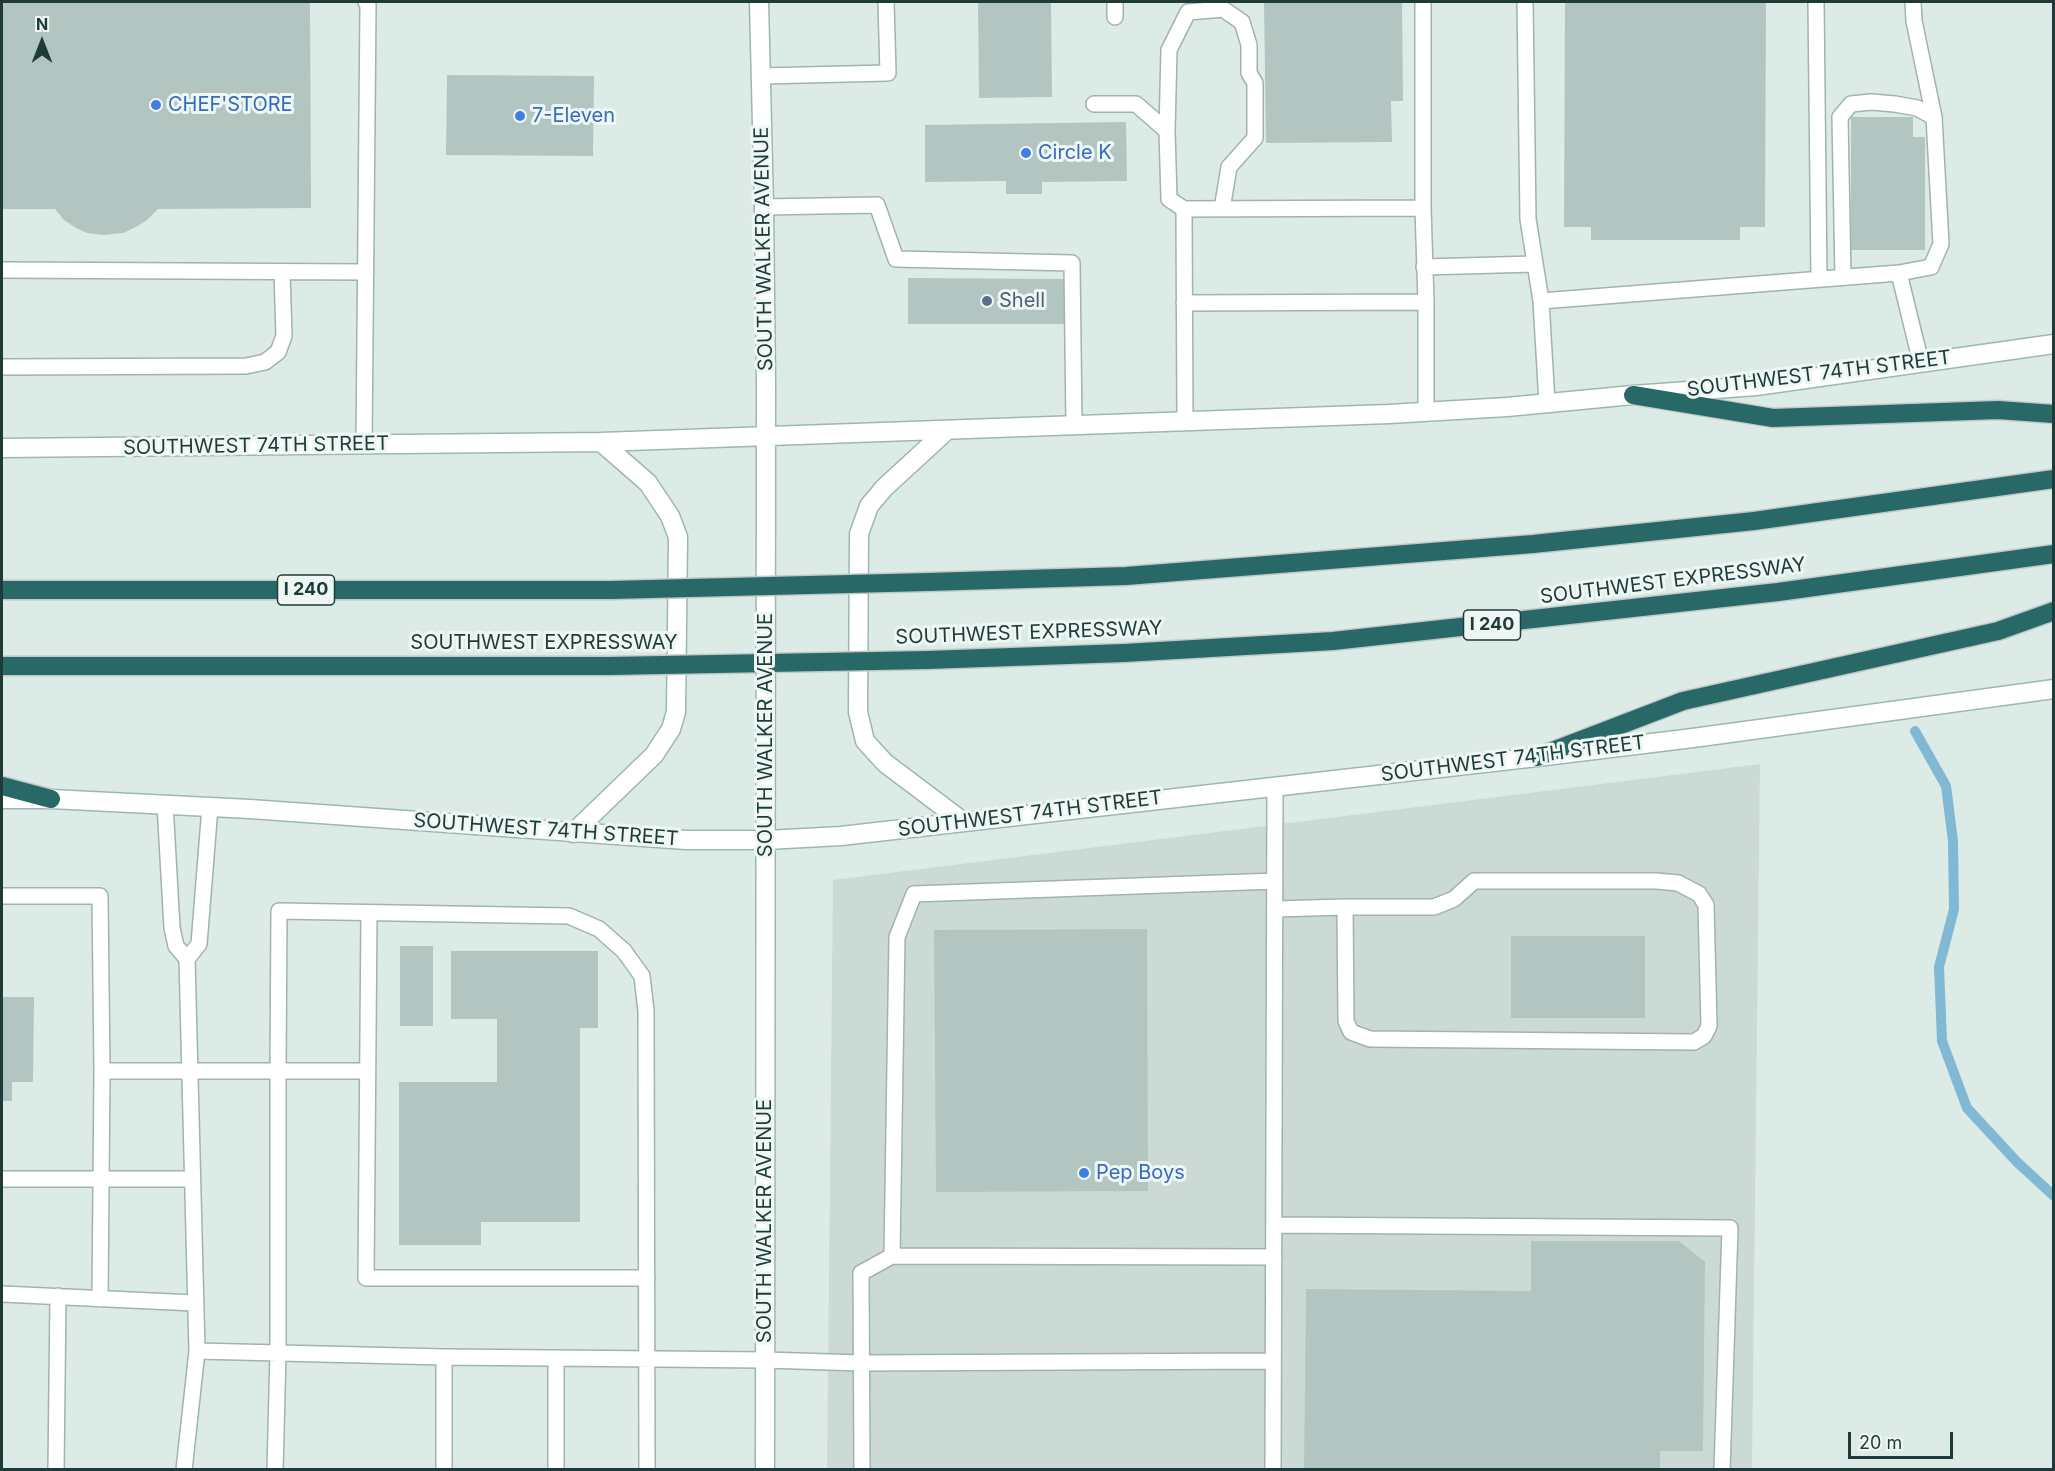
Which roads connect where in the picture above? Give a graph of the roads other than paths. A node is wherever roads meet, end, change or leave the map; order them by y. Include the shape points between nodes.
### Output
1 (366, 2) edge
2 (759, 2) edge
3 (886, 2) edge
4 (1115, 2) edge
5 (1424, 2) edge
6 (1525, 2) edge
7 (1816, 2) edge
8 (1913, 2) edge
9 (1114, 17) dead end
10 (761, 76) junction
11 (1094, 104) dead end
12 (1934, 117) junction
13 (1167, 131) junction
14 (764, 207) junction
15 (1423, 208) junction
16 (1184, 209) junction
17 (1222, 209) junction
18 (1535, 264) junction
19 (1424, 267) junction
20 (2, 270) edge
21 (282, 272) junction
22 (366, 272) junction
23 (1899, 273) junction
24 (1843, 277) junction
25 (1819, 279) junction
26 (1541, 301) junction
27 (1426, 302) junction
28 (1184, 303) junction
29 (2054, 344) edge
30 (1921, 363) junction
31 (2, 367) edge
32 (1633, 395) junction
33 (1547, 403) junction
34 (1426, 411) junction
35 (2054, 414) edge
36 (1185, 422) junction
37 (1074, 426) junction
38 (946, 431) junction
39 (766, 437) junction
40 (601, 442) junction
41 (364, 445) junction
42 (2, 448) edge
43 (2054, 479) edge
44 (2054, 554) edge
45 (2, 590) edge
46 (2054, 611) edge
47 (2, 666) edge
48 (2054, 688) edge
49 (1537, 757) junction
50 (2, 786) edge
51 (1275, 786) junction
52 (2, 799) edge
53 (51, 799) junction
54 (165, 804) junction
55 (210, 807) junction
56 (962, 821) junction
57 (573, 833) junction
58 (767, 840) junction
59 (1275, 881) junction
60 (2, 896) edge
61 (1345, 908) junction
62 (1275, 909) junction
63 (369, 913) junction
64 (188, 959) junction
65 (190, 1070) junction
66 (102, 1071) junction
67 (278, 1071) junction
68 (367, 1071) junction
69 (2, 1179) edge
70 (101, 1179) junction
71 (192, 1179) junction
72 (1274, 1225) junction
73 (892, 1256) junction
74 (1274, 1257) junction
75 (647, 1278) junction
76 (2, 1294) edge
77 (58, 1296) junction
78 (100, 1299) junction
79 (194, 1303) junction
80 (196, 1351) junction
81 (278, 1353) junction
82 (444, 1357) junction
83 (556, 1358) junction
84 (647, 1359) junction
85 (765, 1360) junction
86 (1273, 1361) junction
87 (862, 1363) junction
88 (56, 1470) edge
89 (184, 1470) edge
90 (275, 1470) edge
91 (444, 1470) edge
92 (556, 1470) edge
93 (647, 1470) edge
94 (765, 1470) edge
95 (862, 1470) edge
96 (1273, 1470) edge
97 (1722, 1470) edge

1 - 22 lane
2 - 10 main road, SOUTH WALKER AVENUE
3 - 10 lane via 888,73
4 - 9 lane
5 - 15 lane
6 - 18 lane via 1528,219
7 - 25 lane
8 - 12 lane
10 - 14 main road, SOUTH WALKER AVENUE
11 - 13 lane via 1136,104
12 - 23 lane via 1941,244 1931,267
12 - 24 lane via 1917,108 1871,102 1851,104 1840,117
13 - 16 lane via 1170,199
13 - 17 lane via 1170,50 1188,12 1223,9 1242,22 1249,45 1249,73 1255,83 1255,138 1229,167
14 - 37 lane via 877,205 896,259 1072,263
14 - 39 main road, SOUTH WALKER AVENUE
15 - 17 lane
15 - 19 lane
16 - 17 lane
16 - 28 lane
18 - 19 lane
18 - 26 lane
19 - 27 lane
20 - 21 lane
21 - 22 lane
21 - 31 lane via 284,336 279,352 265,362 246,366
22 - 41 lane
23 - 24 lane
23 - 30 lane
24 - 25 lane
25 - 26 lane
26 - 33 lane
27 - 28 lane
27 - 34 lane
28 - 36 lane
29 - 30 main road, SOUTHWEST 74TH STREET
30 - 32 main road, SOUTHWEST 74TH STREET via 1756,386
32 - 33 main road, SOUTHWEST 74TH STREET
32 - 35 highway via 1773,418 1998,410
33 - 34 main road, SOUTHWEST 74TH STREET
34 - 36 main road, SOUTHWEST 74TH STREET
36 - 37 main road, SOUTHWEST 74TH STREET
37 - 38 main road, SOUTHWEST 74TH STREET
38 - 39 main road, SOUTHWEST 74TH STREET
38 - 56 main road via 884,488 869,506 859,534 858,712 865,741 885,763
39 - 40 main road, SOUTHWEST 74TH STREET
39 - 58 main road, SOUTH WALKER AVENUE
40 - 41 main road, SOUTHWEST 74TH STREET
40 - 57 main road via 648,483 670,516 678,537 676,712 671,729 654,755
41 - 42 main road, SOUTHWEST 74TH STREET
43 - 45 highway, I 240, bridge via 1754,521 1544,543 1126,576 611,590
44 - 47 highway, SOUTHWEST EXPRESSWAY / I 240, bridge via 1778,592 1333,641 1124,653 610,666
46 - 49 highway via 1998,631 1683,701
48 - 49 main road, SOUTHWEST 74TH STREET
49 - 51 main road, SOUTHWEST 74TH STREET
50 - 53 highway
51 - 56 main road, SOUTHWEST 74TH STREET
51 - 59 lane
52 - 53 main road, SOUTHWEST 74TH STREET
53 - 54 main road, SOUTHWEST 74TH STREET
54 - 55 main road, SOUTHWEST 74TH STREET
54 - 64 lane via 172,928 176,946
55 - 57 main road, SOUTHWEST 74TH STREET
55 - 64 lane via 199,944
56 - 58 main road, SOUTHWEST 74TH STREET via 841,836
57 - 58 main road, SOUTHWEST 74TH STREET
58 - 85 main road, SOUTH WALKER AVENUE
59 - 62 lane
59 - 73 lane via 914,894 897,937
60 - 66 lane via 100,896
61 - 61 lane via 1434,907 1454,899 1474,881 1678,883 1699,894 1706,905 1709,1026 1704,1036 1694,1042 1370,1039 1352,1032 1346,1022
61 - 62 lane
62 - 72 lane
63 - 67 lane via 279,912
63 - 68 lane
63 - 75 lane via 568,916 599,929 624,951 642,976 646,1011
64 - 65 lane
65 - 66 lane
65 - 67 lane
65 - 71 lane
66 - 70 lane
67 - 68 lane
67 - 81 lane
68 - 75 lane via 366,1278
69 - 70 lane
70 - 71 lane
70 - 78 lane
71 - 79 lane
72 - 74 lane
72 - 97 lane via 1730,1228
73 - 74 lane
73 - 87 lane via 861,1273
74 - 86 lane
75 - 84 lane
76 - 77 lane
77 - 78 lane
77 - 88 lane
78 - 79 lane
79 - 80 lane
80 - 81 lane
80 - 89 lane
81 - 82 lane
81 - 90 lane
82 - 83 lane
82 - 91 lane
83 - 84 lane
83 - 92 lane
84 - 85 lane
84 - 93 lane
85 - 87 lane
85 - 94 main road, SOUTH WALKER AVENUE
86 - 87 lane
86 - 96 lane
87 - 95 lane

